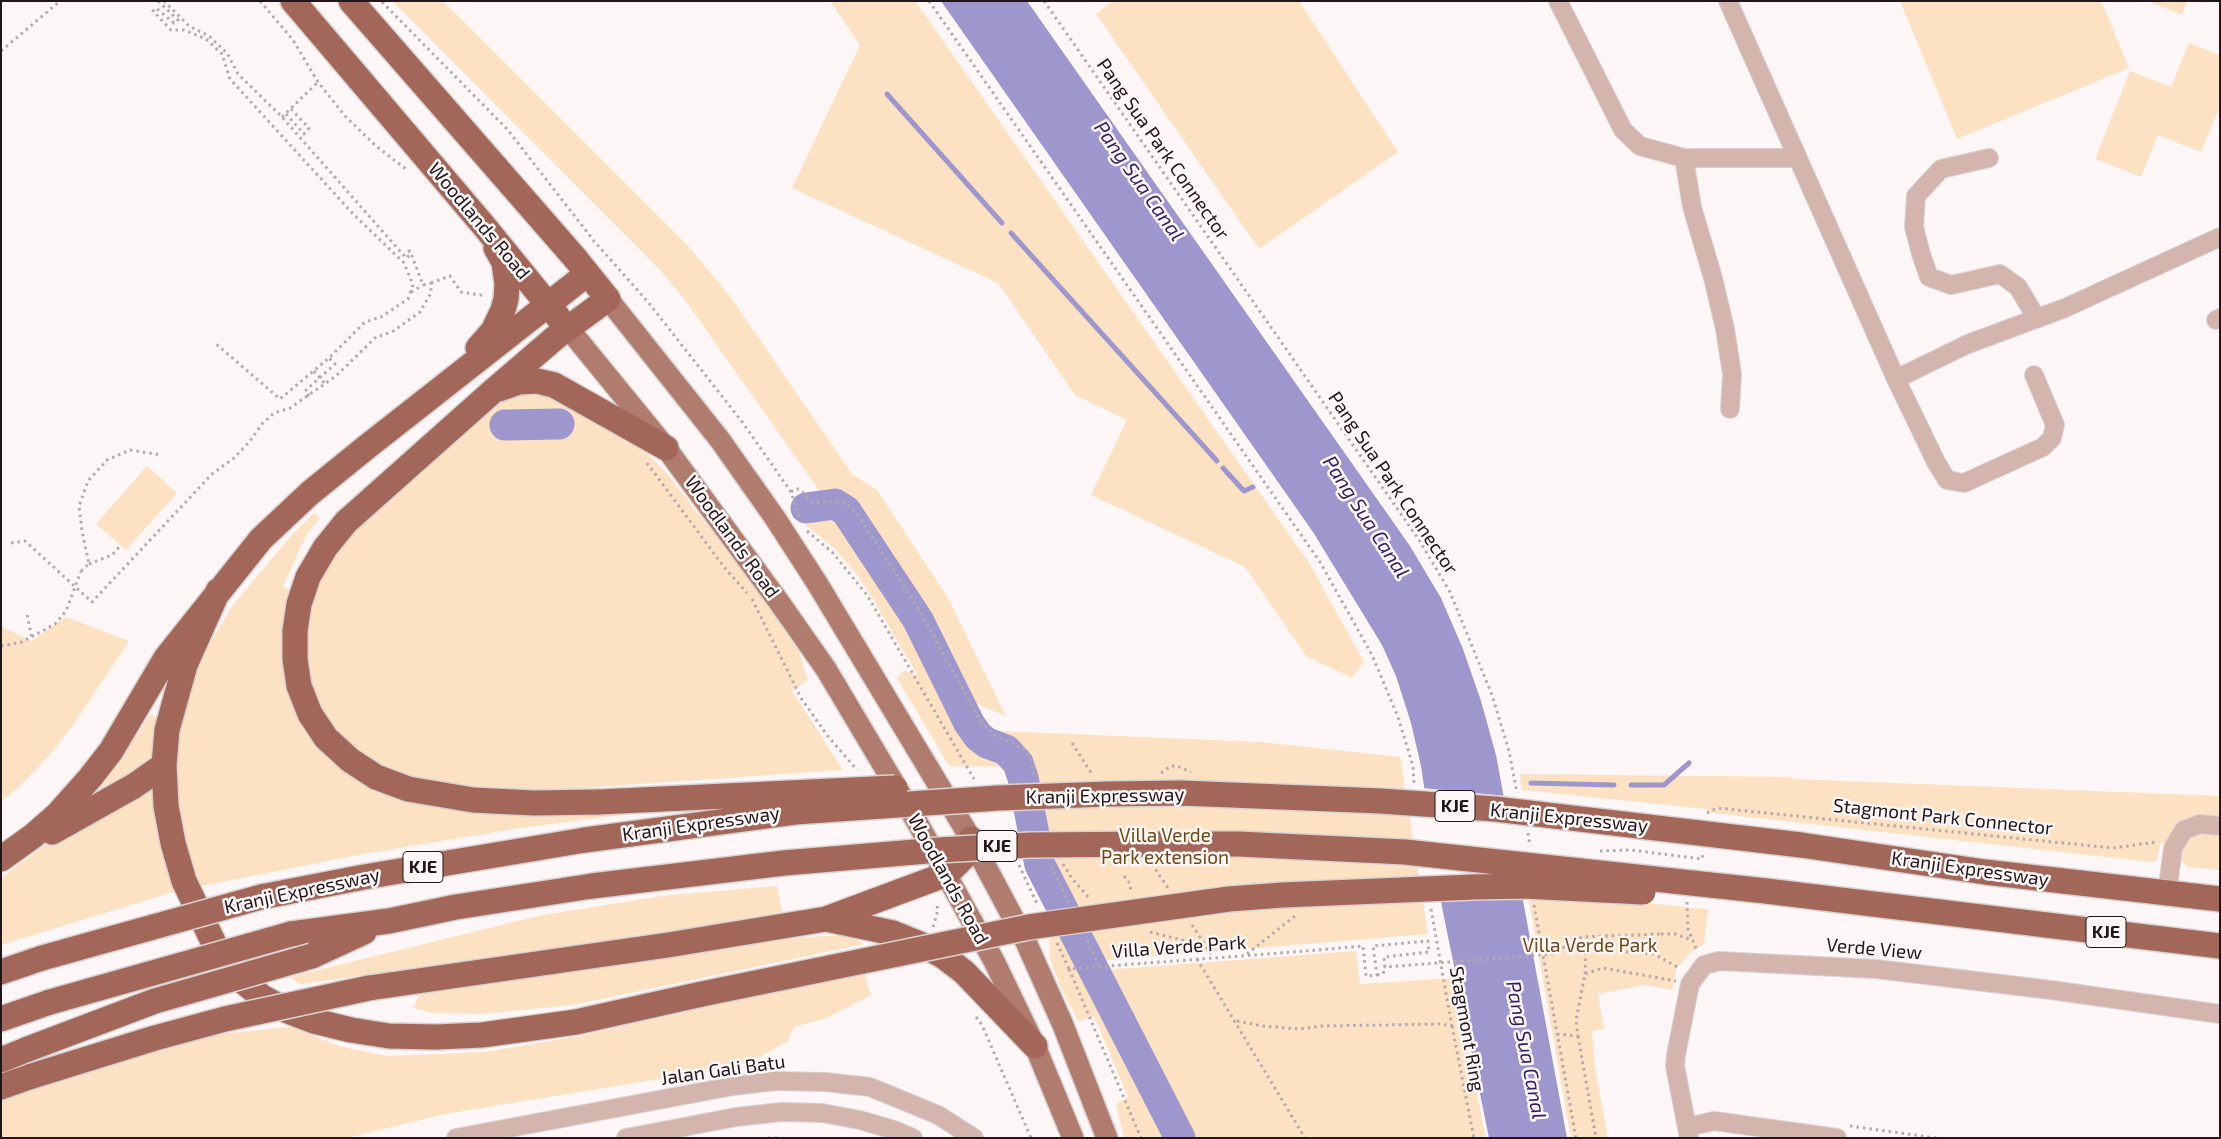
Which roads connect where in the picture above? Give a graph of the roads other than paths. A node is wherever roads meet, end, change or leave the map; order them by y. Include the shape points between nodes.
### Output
1 (293, 1) edge
2 (351, 1) edge
3 (1558, 1) edge
4 (1728, 1) edge
5 (1684, 158) junction
6 (1798, 158) junction
7 (1989, 158) dead end
8 (484, 226) junction
9 (2220, 237) edge
10 (586, 274) junction
11 (608, 299) junction
12 (548, 305) junction
13 (2037, 320) junction
14 (568, 328) junction
15 (2034, 375) dead end
16 (1896, 379) junction
17 (446, 383) junction
18 (492, 392) junction
19 (1730, 409) dead end
20 (666, 448) junction
21 (218, 591) junction
22 (164, 765) junction
23 (1101, 784) junction
24 (2220, 826) edge
25 (971, 839) junction
26 (1, 859) edge
27 (947, 874) junction
28 (1766, 891) junction
29 (2168, 893) junction
30 (2220, 899) edge
31 (826, 919) junction
32 (389, 921) junction
33 (1026, 942) junction
34 (2220, 946) edge
35 (994, 961) junction
36 (1, 972) edge
37 (2220, 1014) edge
38 (1, 1019) edge
39 (1035, 1046) junction
40 (1, 1060) edge
41 (1, 1087) edge
42 (1688, 1132) edge
43 (500, 1134) edge
44 (476, 1136) edge
45 (456, 1138) edge
46 (626, 1138) edge
47 (913, 1138) edge
48 (974, 1138) edge
49 (1074, 1138) edge
50 (1108, 1138) edge
51 (1837, 1138) edge

1 - 8 highway, Woodlands Road
2 - 10 highway, Woodlands Road
3 - 5 street via 1623,130 1640,146
4 - 6 street
5 - 6 street
5 - 19 street via 1692,207 1725,329 1732,374
6 - 16 street
7 - 13 street via 1941,169 1916,196 1914,227 1921,254 1929,277 1951,285 2000,274 2018,287
8 - 12 highway, Woodlands Road
8 - 17 highway via 504,262 506,299 493,331
9 - 13 street
10 - 11 highway, Woodlands Road
10 - 12 highway
11 - 14 highway
11 - 25 main road, Woodlands Road via 720,440 774,518 817,583
12 - 14 highway, Woodlands Road
12 - 17 highway
13 - 16 street via 1968,344
14 - 18 highway
14 - 20 main road, Woodlands Road
15 - 16 street via 2055,426 2052,438 2043,447 1964,483 1948,480 1936,462
17 - 21 highway via 303,500 261,539
18 - 20 highway via 519,382 537,380 554,385
18 - 23 highway, bridge via 346,522 308,577 299,604 295,659 299,686 310,714 326,738 350,760 376,777 408,790 473,800 534,803 921,787
20 - 27 main road, Woodlands Road via 826,669
21 - 22 highway via 184,665 167,730
21 - 26 highway via 166,658 112,751 57,815
22 - 26 highway via 134,786
22 - 28 highway, bridge via 166,806 184,881 221,958 262,997 288,1011 314,1021 389,1036 436,1038 482,1035 576,1022 1029,927 1229,899 1474,887 1632,892
23 - 29 highway, Kranji Expressway / KJE, bridge via 1495,809 1801,844 1985,872
23 - 36 highway, Kranji Expressway / KJE, bridge via 998,798 795,812 585,840 364,876 262,897
24 - 29 street via 2200,824 2184,830 2173,848
25 - 27 highway via 966,855
25 - 33 main road, Woodlands Road
27 - 31 highway
27 - 35 main road, Woodlands Road
28 - 32 highway, KJE, bridge via 1405,852 1238,844 1030,845 784,863 592,886
28 - 34 highway, KJE
29 - 30 highway, Kranji Expressway / KJE
31 - 39 highway via 893,933 943,956 964,972
31 - 41 highway, bridge via 369,988 225,1019
32 - 38 highway, KJE, bridge via 291,934 50,1002
32 - 40 highway, bridge via 312,956 155,1001
33 - 35 main road via 1011,934 998,938 992,950
33 - 50 main road, Woodlands Road
35 - 39 main road, Woodlands Road
37 - 42 street, Verde View via 1876,969 1719,961 1704,965 1692,980 1676,1055 1675,1066
39 - 49 main road, Woodlands Road
42 - 51 street via 1714,1121
43 - 44 street, Jalan Gali Batu
43 - 48 street, Jalan Gali Batu via 733,1086 775,1081 870,1087 938,1115
44 - 45 street, Jalan Gali Batu
46 - 47 street via 736,1117 822,1112 860,1120

